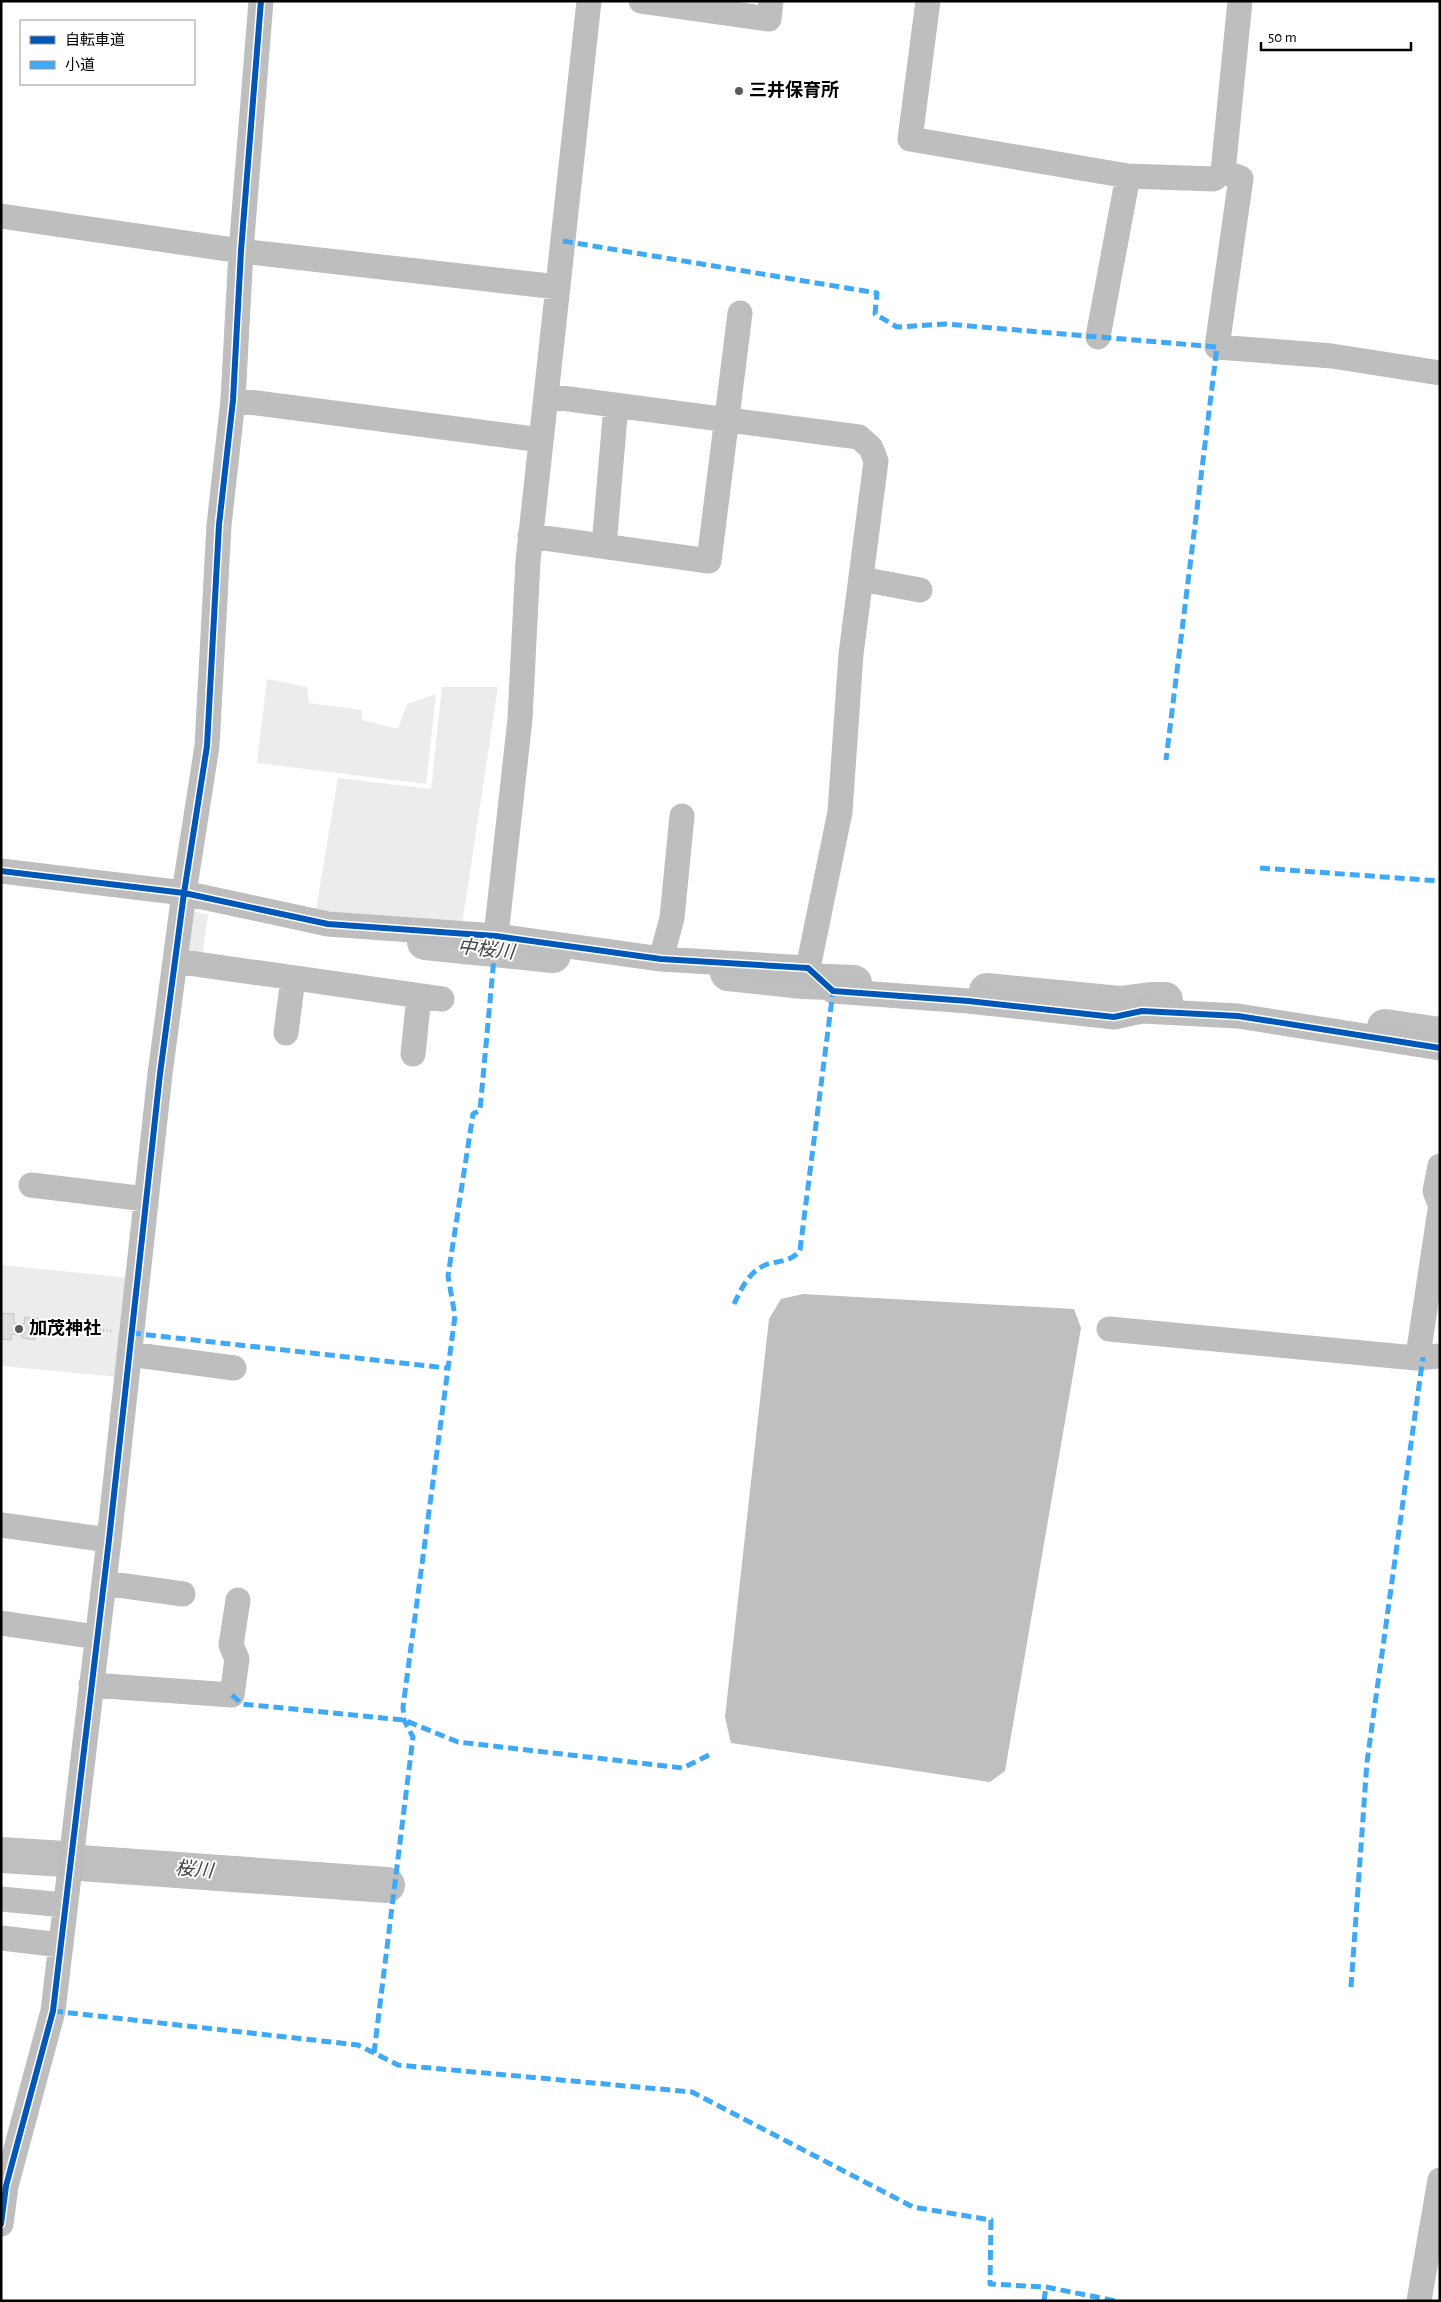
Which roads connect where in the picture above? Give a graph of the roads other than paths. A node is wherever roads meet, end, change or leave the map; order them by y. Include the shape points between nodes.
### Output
1 (261, 1) edge
2 (589, 1) edge
3 (641, 1) edge
4 (771, 1) edge
5 (928, 1) edge
6 (1240, 1) edge
7 (1223, 172) junction
8 (1128, 176) junction
9 (1, 216) edge
10 (241, 251) junction
11 (558, 287) junction
12 (740, 313) dead end
13 (1098, 337) dead end
14 (1440, 373) edge
15 (546, 396) junction
16 (233, 400) junction
17 (616, 405) junction
18 (727, 420) junction
19 (541, 440) junction
20 (530, 536) junction
21 (604, 546) junction
22 (861, 579) junction
23 (920, 590) dead end
24 (682, 816) dead end
25 (1, 871) edge
26 (184, 893) junction
27 (496, 936) junction
28 (661, 959) junction
29 (175, 961) junction
30 (817, 976) junction
31 (293, 978) junction
32 (286, 1034) dead end
33 (1440, 1048) edge
34 (413, 1054) dead end
35 (1440, 1166) edge
36 (31, 1185) dead end
37 (146, 1199) junction
38 (1440, 1204) edge
39 (1440, 1210) edge
40 (1109, 1329) dead end
41 (130, 1344) junction
42 (1431, 1357) edge
43 (234, 1368) dead end
44 (1, 1525) edge
45 (109, 1540) junction
46 (104, 1583) junction
47 (183, 1594) dead end
48 (238, 1600) dead end
49 (1, 1623) edge
50 (97, 1637) junction
51 (91, 1685) junction
52 (1, 1899) edge
53 (65, 1905) junction
54 (1, 1938) edge
55 (61, 1945) junction
56 (1440, 2180) edge
57 (1, 2224) edge
58 (1419, 2301) edge

1 - 10 street
2 - 11 street
3 - 4 street via 769,19
5 - 8 street via 910,139
6 - 7 street
7 - 8 street via 1214,179
7 - 14 street via 1241,178 1217,347 1332,356
8 - 13 street
9 - 10 street
10 - 11 street
10 - 16 street
11 - 15 street
12 - 18 street
15 - 17 street
15 - 19 street
16 - 19 street
16 - 26 street via 219,525 207,746
17 - 18 street
17 - 21 street
18 - 21 street via 709,561
18 - 22 street via 859,437 871,448 876,461
19 - 20 street
20 - 21 street
20 - 27 street via 520,719
22 - 23 street
22 - 30 street via 851,654 840,812
24 - 28 street via 672,918
25 - 26 street
26 - 27 street via 328,924
26 - 29 street
27 - 28 street
28 - 30 street
29 - 31 street
29 - 37 street
30 - 33 street via 833,991 968,1000 1114,1017 1142,1011 1238,1016
31 - 32 street
31 - 34 street via 431,997
35 - 38 street via 1435,1191
36 - 37 street
37 - 41 street
39 - 42 street via 1419,1349
40 - 42 street
41 - 43 street
41 - 45 street
44 - 45 street
45 - 46 street
46 - 47 street
46 - 50 street
48 - 51 street via 231,1645 237,1659 232,1695
49 - 50 street
50 - 51 street
51 - 53 street
52 - 53 street
53 - 55 street
54 - 55 street
55 - 57 street via 53,2011 6,2186
56 - 58 street

